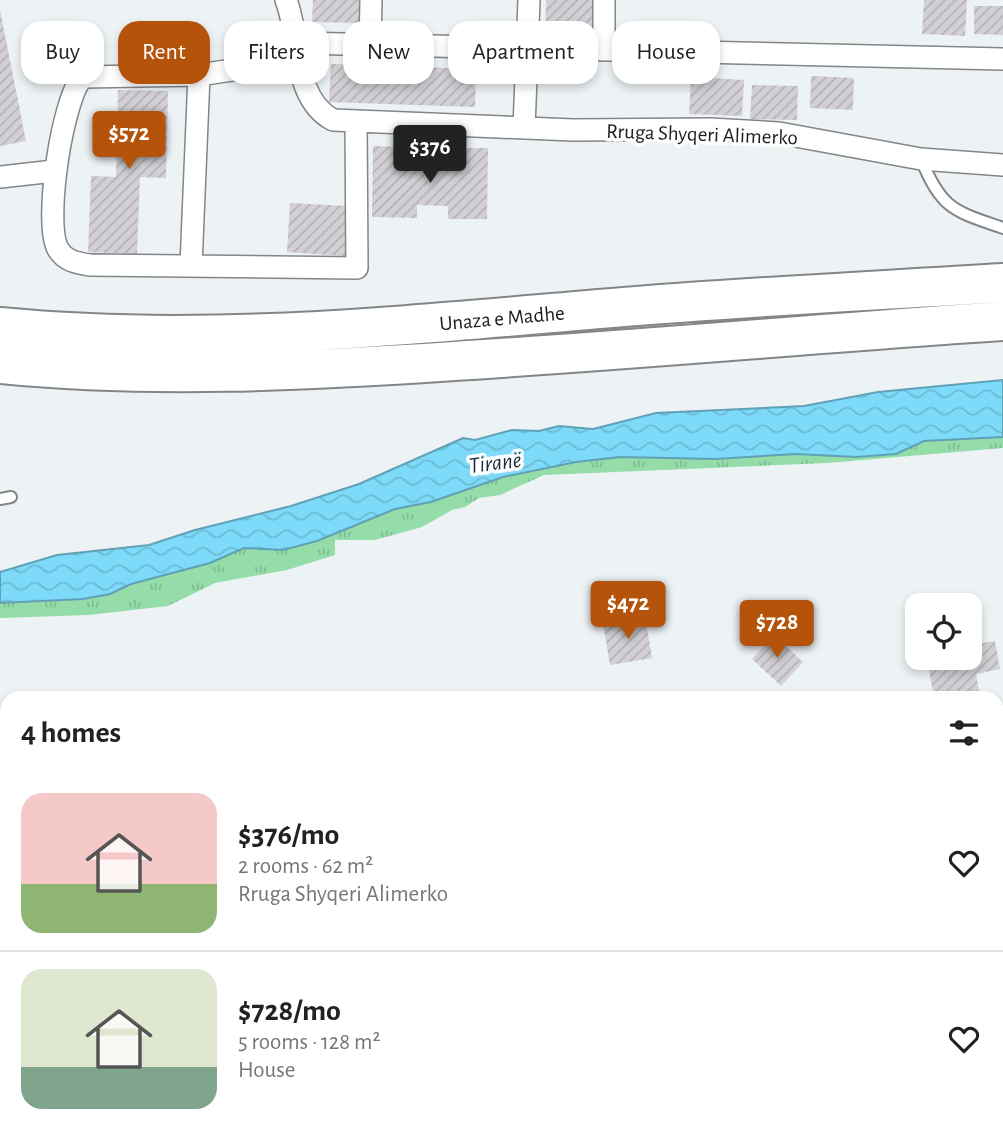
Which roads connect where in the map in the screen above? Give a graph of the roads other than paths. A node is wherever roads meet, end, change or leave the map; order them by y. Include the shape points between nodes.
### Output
1 (286, 0) edge
2 (371, 0) edge
3 (529, 0) edge
4 (604, 0) edge
5 (291, 21) edge
6 (371, 21) edge
7 (528, 21) edge
8 (598, 49) edge
9 (604, 49) junction
10 (1003, 59) edge
11 (118, 76) edge
12 (199, 84) edge
13 (306, 84) edge
14 (525, 84) edge
15 (356, 121) junction
16 (524, 128) junction
17 (921, 159) junction
18 (1003, 164) edge
19 (54, 171) junction
20 (0, 177) edge
21 (1003, 228) edge
22 (191, 267) junction
23 (1003, 283) edge
24 (0, 306) edge
25 (614, 308) junction
26 (1003, 321) edge
27 (0, 327) edge
28 (627, 350) junction
29 (0, 364) edge
30 (0, 383) edge

1 - 5 street
2 - 6 street
3 - 7 street
4 - 9 street
8 - 9 street
9 - 10 street
11 - 19 street via 83,77 74,92
12 - 22 street
13 - 15 street, Rruga Shyqeri Alimerko via 322,114 333,120
14 - 16 street
15 - 16 street, Rruga Shyqeri Alimerko
15 - 22 street via 357,268
16 - 17 street, Rruga Shyqeri Alimerko via 779,133
17 - 18 street, Rruga Shyqeri Alimerko
17 - 21 lane via 944,203
19 - 20 street
19 - 22 street via 55,241 69,260 90,265
23 - 25 highway, Unaza e Madhe
24 - 25 highway via 189,316 515,303
25 - 27 highway, Unaza e Madhe via 230,337 119,336
26 - 28 highway
28 - 29 highway via 222,373
28 - 30 highway via 508,375 336,388 147,391

